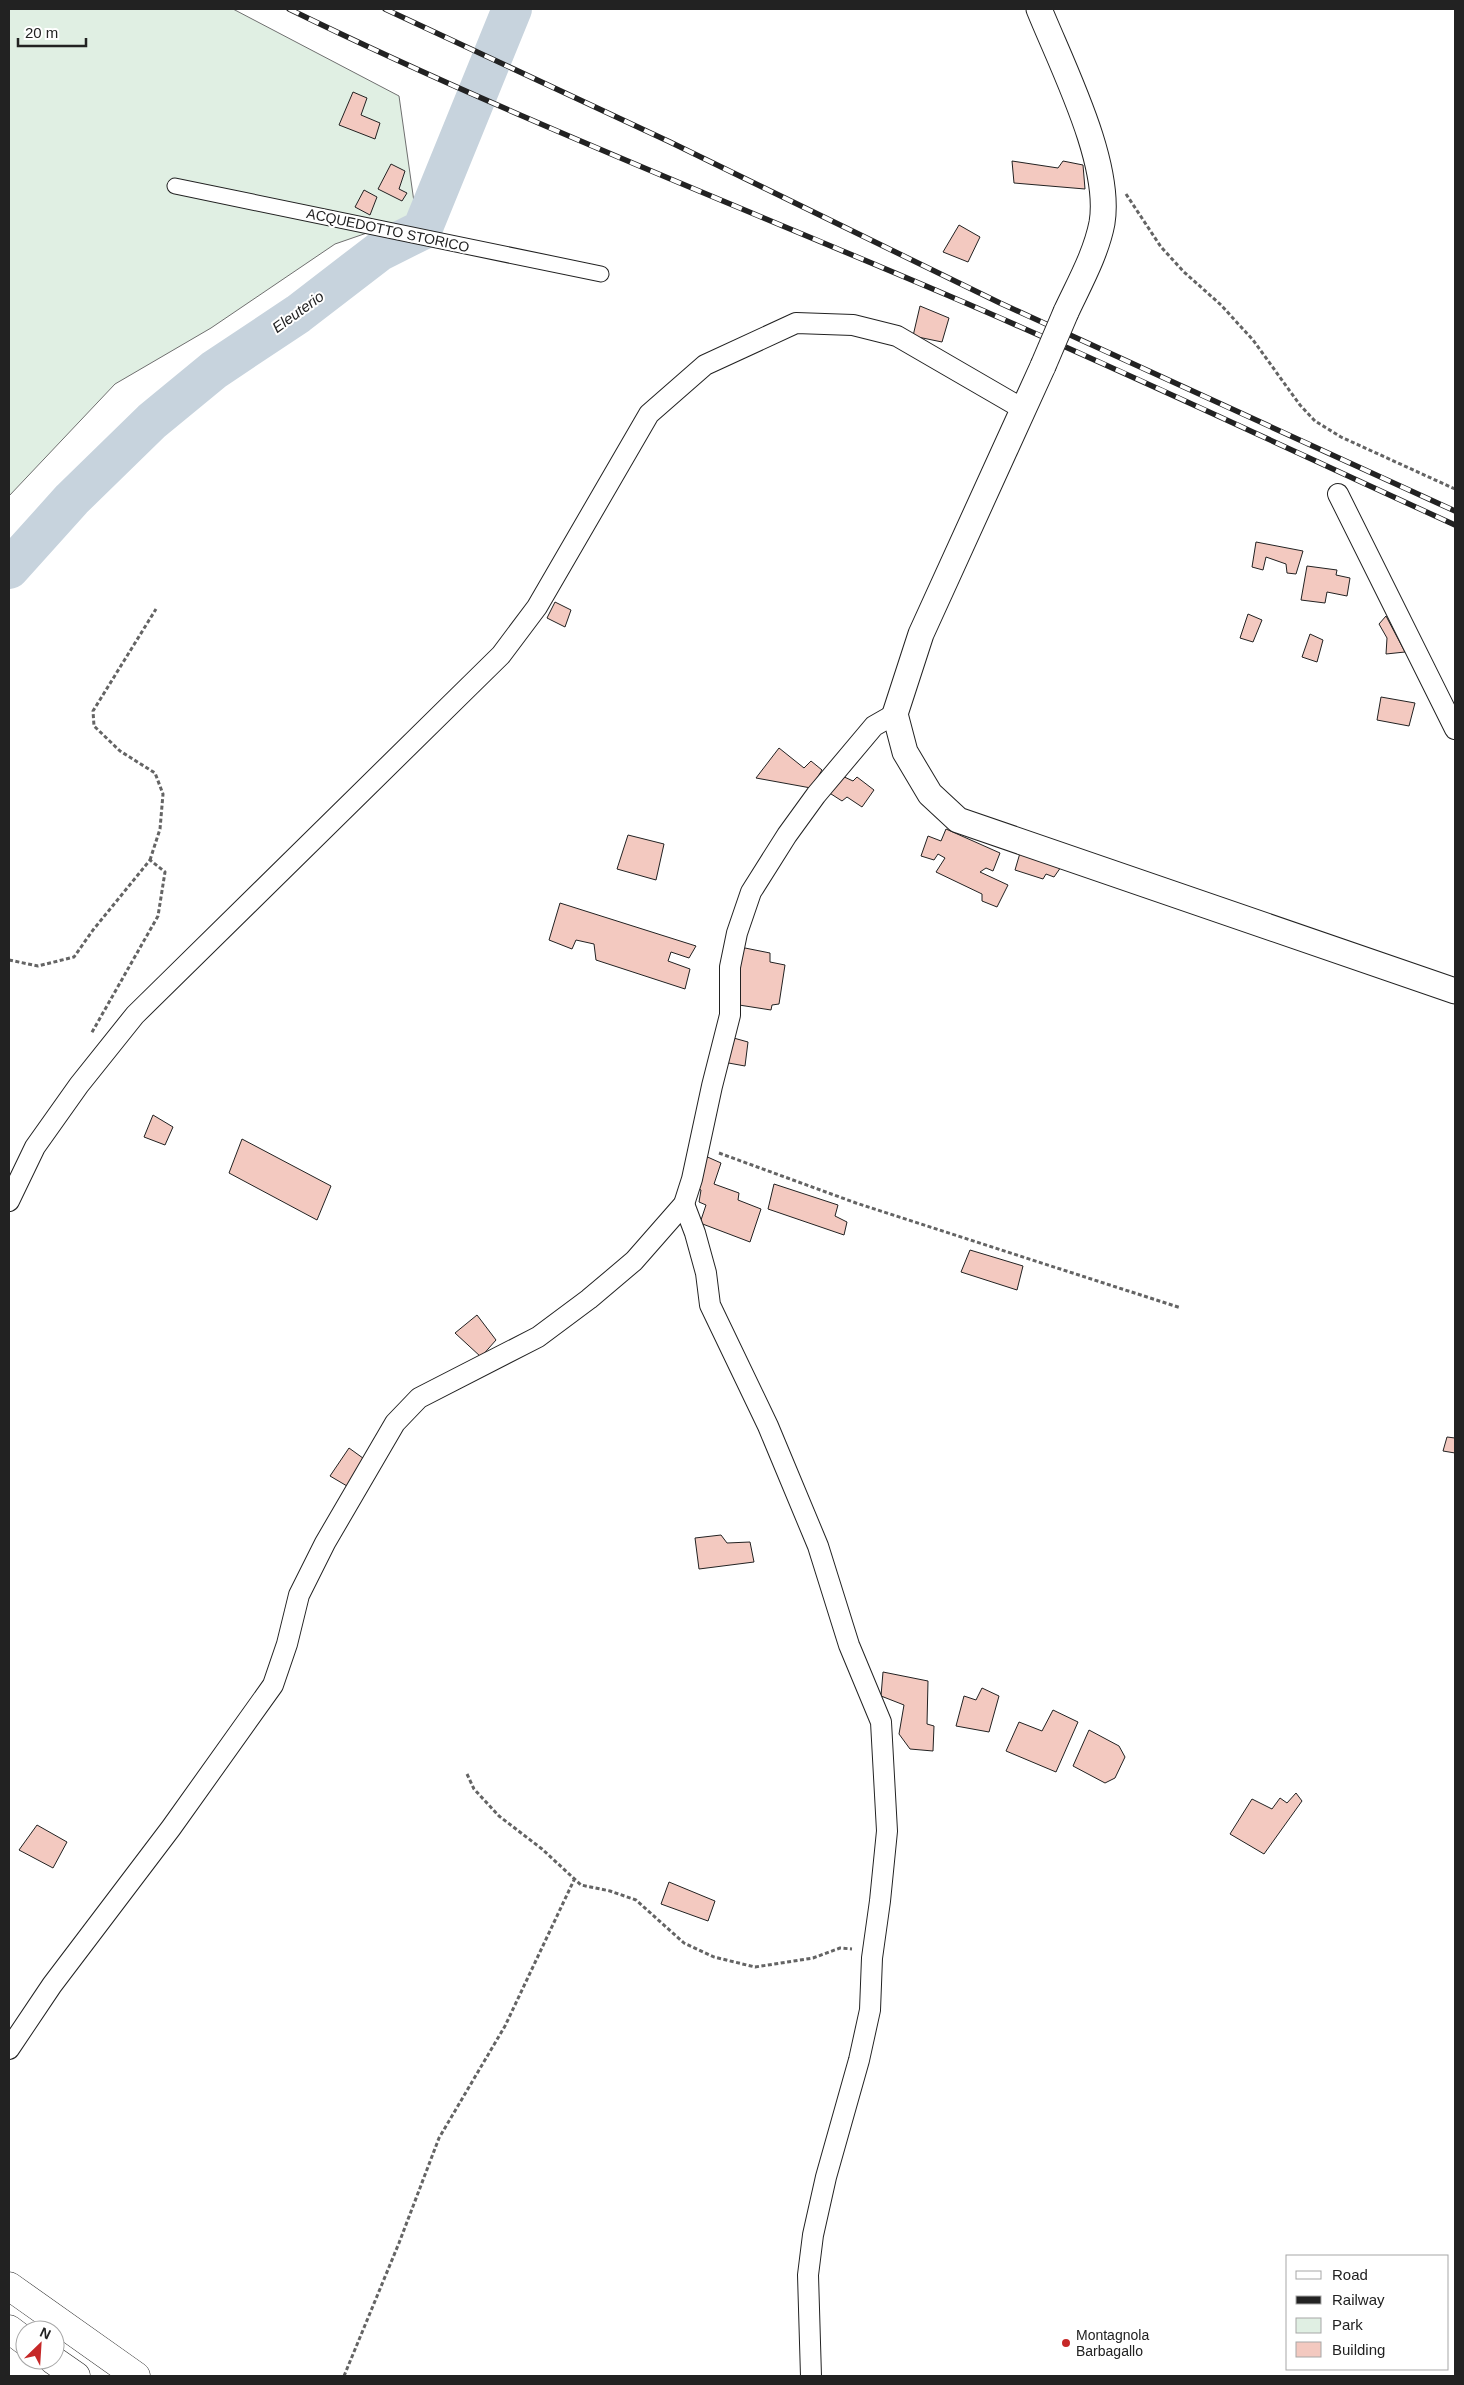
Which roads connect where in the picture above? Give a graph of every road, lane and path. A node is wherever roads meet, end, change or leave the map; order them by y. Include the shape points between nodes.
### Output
1 (1039, 9) edge
2 (175, 186) dead end
3 (1124, 190) dead end
4 (601, 274) dead end
5 (1023, 409) junction
6 (1455, 489) edge
7 (1338, 494) dead end
8 (156, 609) dead end
9 (894, 714) junction
10 (1455, 729) edge
11 (150, 860) junction
12 (9, 960) edge
13 (1455, 991) edge
14 (88, 1041) dead end
15 (699, 1146) junction
16 (9, 1201) edge
17 (684, 1204) junction
18 (1181, 1308) dead end
19 (467, 1774) dead end
20 (574, 1880) junction
21 (873, 1950) junction
22 (9, 2048) edge
23 (9, 2286) edge
24 (65, 2368) edge
25 (76, 2376) edge
26 (136, 2376) edge
27 (344, 2376) edge
28 (811, 2376) edge

1 - 5 street, bridge via 1088,129 1103,184 1102,223 1094,250
2 - 4 street, ACQUEDOTTO STORICO
3 - 6 path via 1161,247 1253,340 1315,421 1341,437
5 - 9 street via 921,634
5 - 16 street via 897,336 853,325 796,323 705,365 649,414 537,607 501,655 135,1015 79,1085 36,1147
7 - 10 street
8 - 11 path via 93,711 94,726 120,751 155,773 163,794 160,828
9 - 13 street via 905,752 930,794 958,820
9 - 15 street via 874,726 816,795 750,892 730,967 730,1015
11 - 12 path via 74,957 38,966
11 - 14 path via 165,872 158,916 112,993
15 - 17 street
15 - 18 path via 856,1203
17 - 21 street via 706,1273 710,1305 768,1426 818,1546 849,1645 881,1722 886,1831
17 - 22 street via 634,1261 538,1338 419,1398 395,1423 325,1543 299,1595 273,1685
19 - 20 path via 474,1789 500,1816 542,1849
20 - 21 path via 581,1885 636,1900 684,1943 714,1957 755,1967 813,1958 840,1948
20 - 27 path via 505,2026 439,2138
21 - 28 street via 870,2010 812,2243 808,2275
23 - 26 highway
24 - 25 highway

